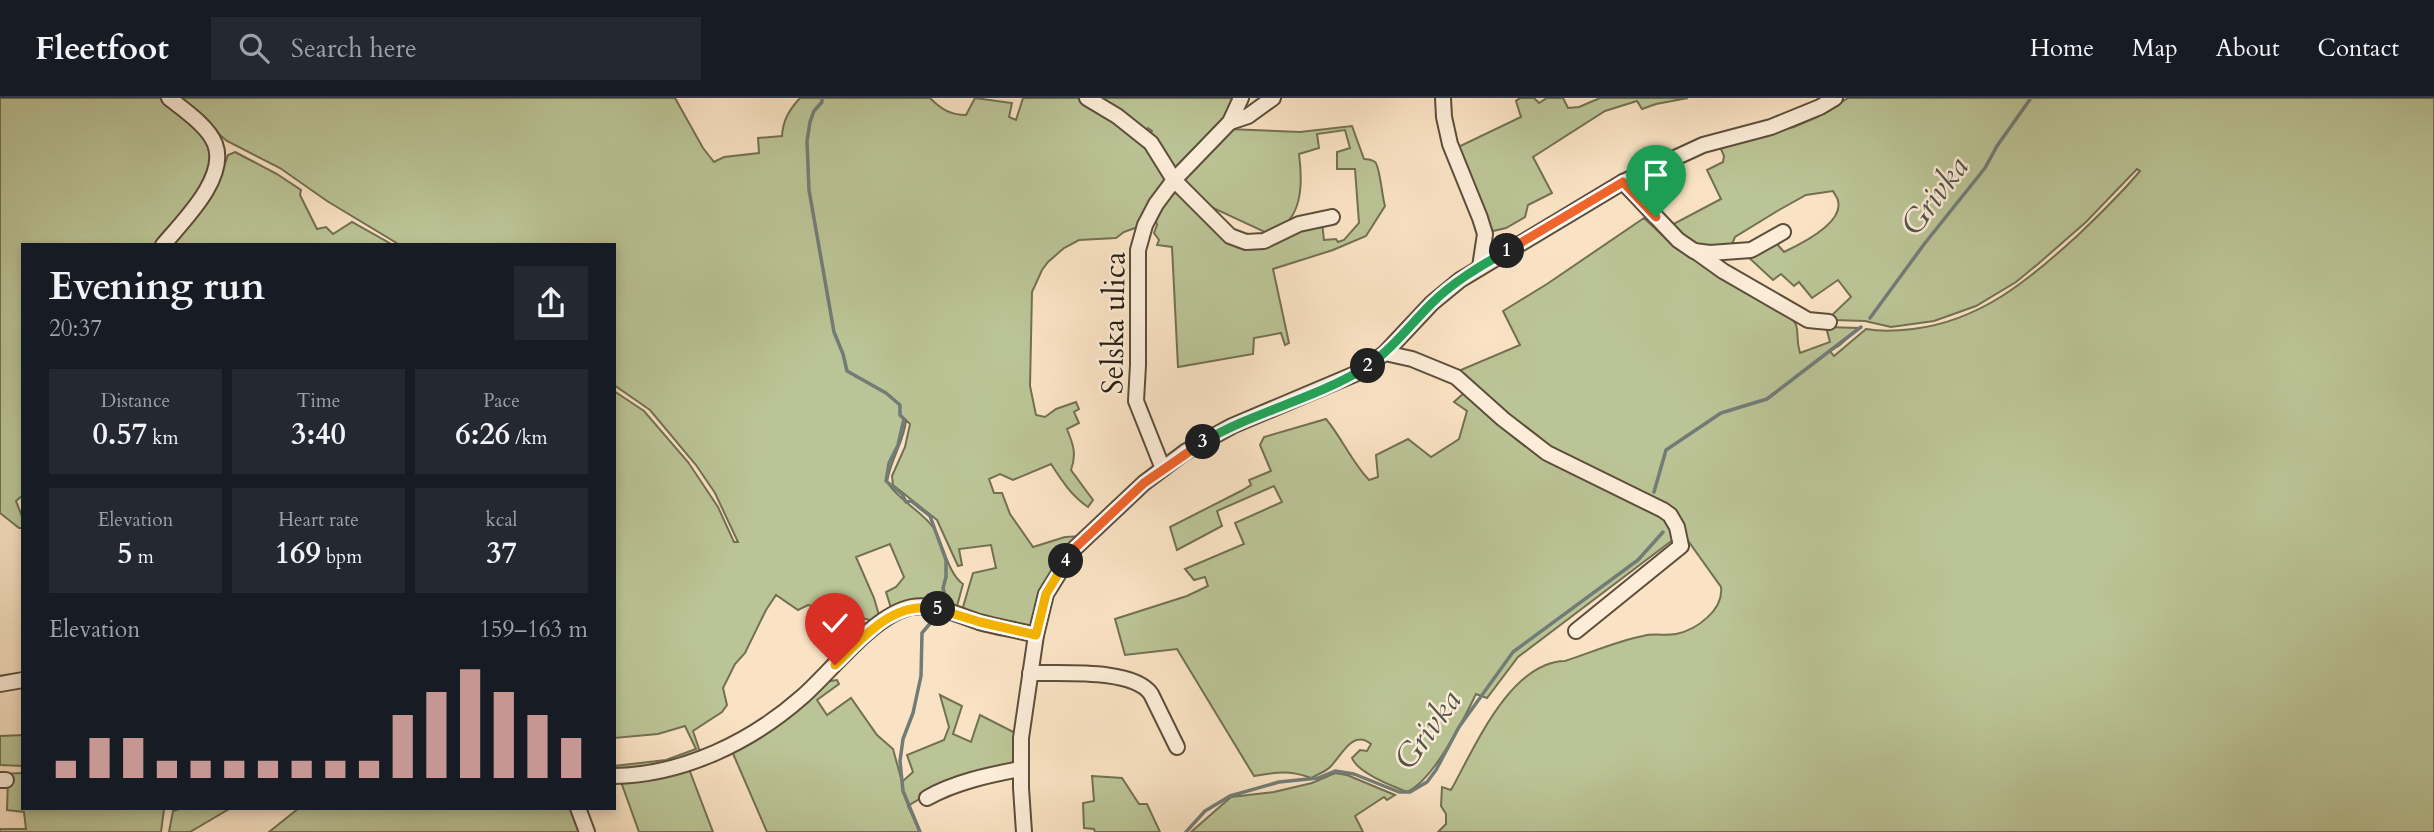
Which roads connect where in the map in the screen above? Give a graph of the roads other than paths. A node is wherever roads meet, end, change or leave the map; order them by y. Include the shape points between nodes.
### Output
1 (169, 98) edge
2 (1087, 98) edge
3 (1241, 98) edge
4 (1273, 98) edge
5 (1443, 98) edge
6 (1835, 98) edge
7 (1230, 122) junction
8 (1174, 180) junction
9 (1623, 182) junction
10 (1332, 217) dead end
11 (1783, 232) dead end
12 (165, 243) edge
13 (1694, 251) junction
14 (1480, 267) junction
15 (1829, 322) dead end
16 (1385, 352) junction
17 (1163, 469) junction
18 (1576, 631) dead end
19 (1036, 635) junction
20 (1030, 673) junction
21 (21, 680) edge
22 (0, 684) edge
23 (1177, 747) dead end
24 (1020, 769) junction
25 (616, 776) edge
26 (927, 798) dead end
27 (579, 810) edge
28 (587, 832) edge
29 (1024, 832) edge

1 - 12 street via 215,142 218,161 208,189
2 - 8 street via 1145,137
3 - 7 street
4 - 7 street via 1248,116
5 - 14 street via 1450,144 1485,234
6 - 9 street via 1783,123 1703,145
7 - 8 street, Selska ulica
8 - 10 street via 1230,236 1246,243
8 - 17 street, Selska ulica via 1145,225 1138,250 1136,401
9 - 13 street
9 - 14 street
11 - 13 street via 1751,250
13 - 15 street via 1808,320
14 - 16 street via 1444,292
16 - 17 street via 1355,374 1232,426
16 - 18 street via 1456,377 1547,453 1670,515 1681,547
17 - 19 street via 1074,549 1046,594
19 - 20 street
19 - 25 street via 934,608 910,607 880,623 802,697 728,747 679,767
20 - 23 street via 1118,677 1139,683 1151,694
20 - 24 street
21 - 22 street
24 - 26 street
24 - 29 street
27 - 28 street

